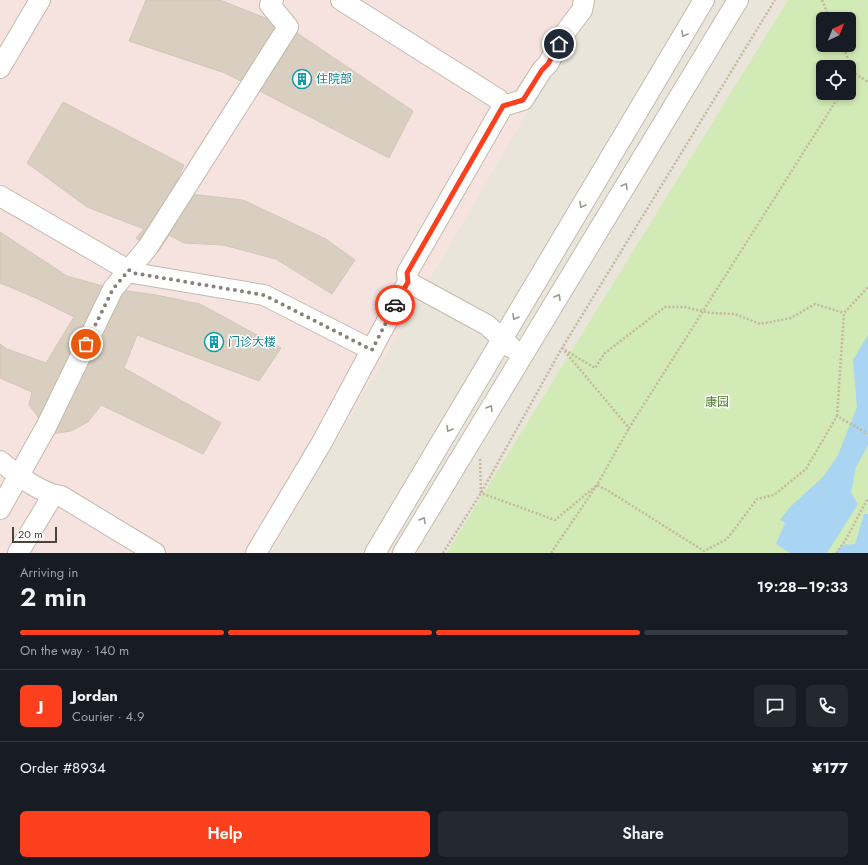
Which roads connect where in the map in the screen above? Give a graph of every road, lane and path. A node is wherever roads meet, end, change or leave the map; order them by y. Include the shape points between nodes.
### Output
1 (40, 0) edge
2 (273, 0) edge
3 (341, 0) edge
4 (584, 0) edge
5 (704, 0) edge
6 (738, 0) edge
7 (775, 0) edge
8 (822, 0) edge
9 (827, 12) edge
10 (0, 68) edge
11 (856, 74) edge
12 (868, 82) edge
13 (837, 100) edge
14 (503, 106) junction
15 (0, 196) edge
16 (129, 270) junction
17 (408, 282) junction
18 (868, 287) edge
19 (702, 310) junction
20 (844, 313) junction
21 (502, 340) junction
22 (562, 348) junction
23 (372, 350) junction
24 (521, 357) junction
25 (837, 416) junction
26 (629, 428) junction
27 (868, 434) edge
28 (480, 457) dead end
29 (0, 461) edge
30 (19, 477) junction
31 (597, 485) junction
32 (481, 493) junction
33 (53, 495) junction
34 (868, 498) edge
35 (0, 509) edge
36 (151, 552) edge
37 (704, 552) edge
38 (18, 553) edge
39 (256, 553) edge
40 (375, 553) edge
41 (403, 553) edge
42 (443, 553) edge
43 (551, 553) edge
44 (836, 553) edge

1 - 10 street
2 - 16 street via 270,5 288,27 148,247
3 - 14 street via 498,99
4 - 14 street via 582,10 523,100
5 -> 21 street
24 -> 6 street
7 - 22 path
8 - 9 path
11 - 12 path
13 - 19 path
14 - 17 street via 407,273
15 - 16 street
16 - 23 street via 133,273 264,295
16 - 30 street via 113,289
17 - 21 street via 487,325
17 - 23 street
18 - 20 path
19 - 20 path via 735,314 760,324 791,318 815,304
19 - 22 path via 665,307 605,353 595,368
19 - 26 path
20 - 25 path
21 - 24 street
21 -> 40 street
22 - 26 path
22 - 32 path
23 - 39 street via 321,444
41 -> 24 street
25 - 27 path
25 - 37 path via 806,469 774,495 757,499 727,539
26 - 31 path
28 - 32 path
29 - 30 street
30 - 33 street
30 - 35 street
31 - 32 path via 555,520
31 - 37 path
31 - 43 path
32 - 42 path
33 - 36 street via 61,496
33 - 38 street
34 - 44 path

